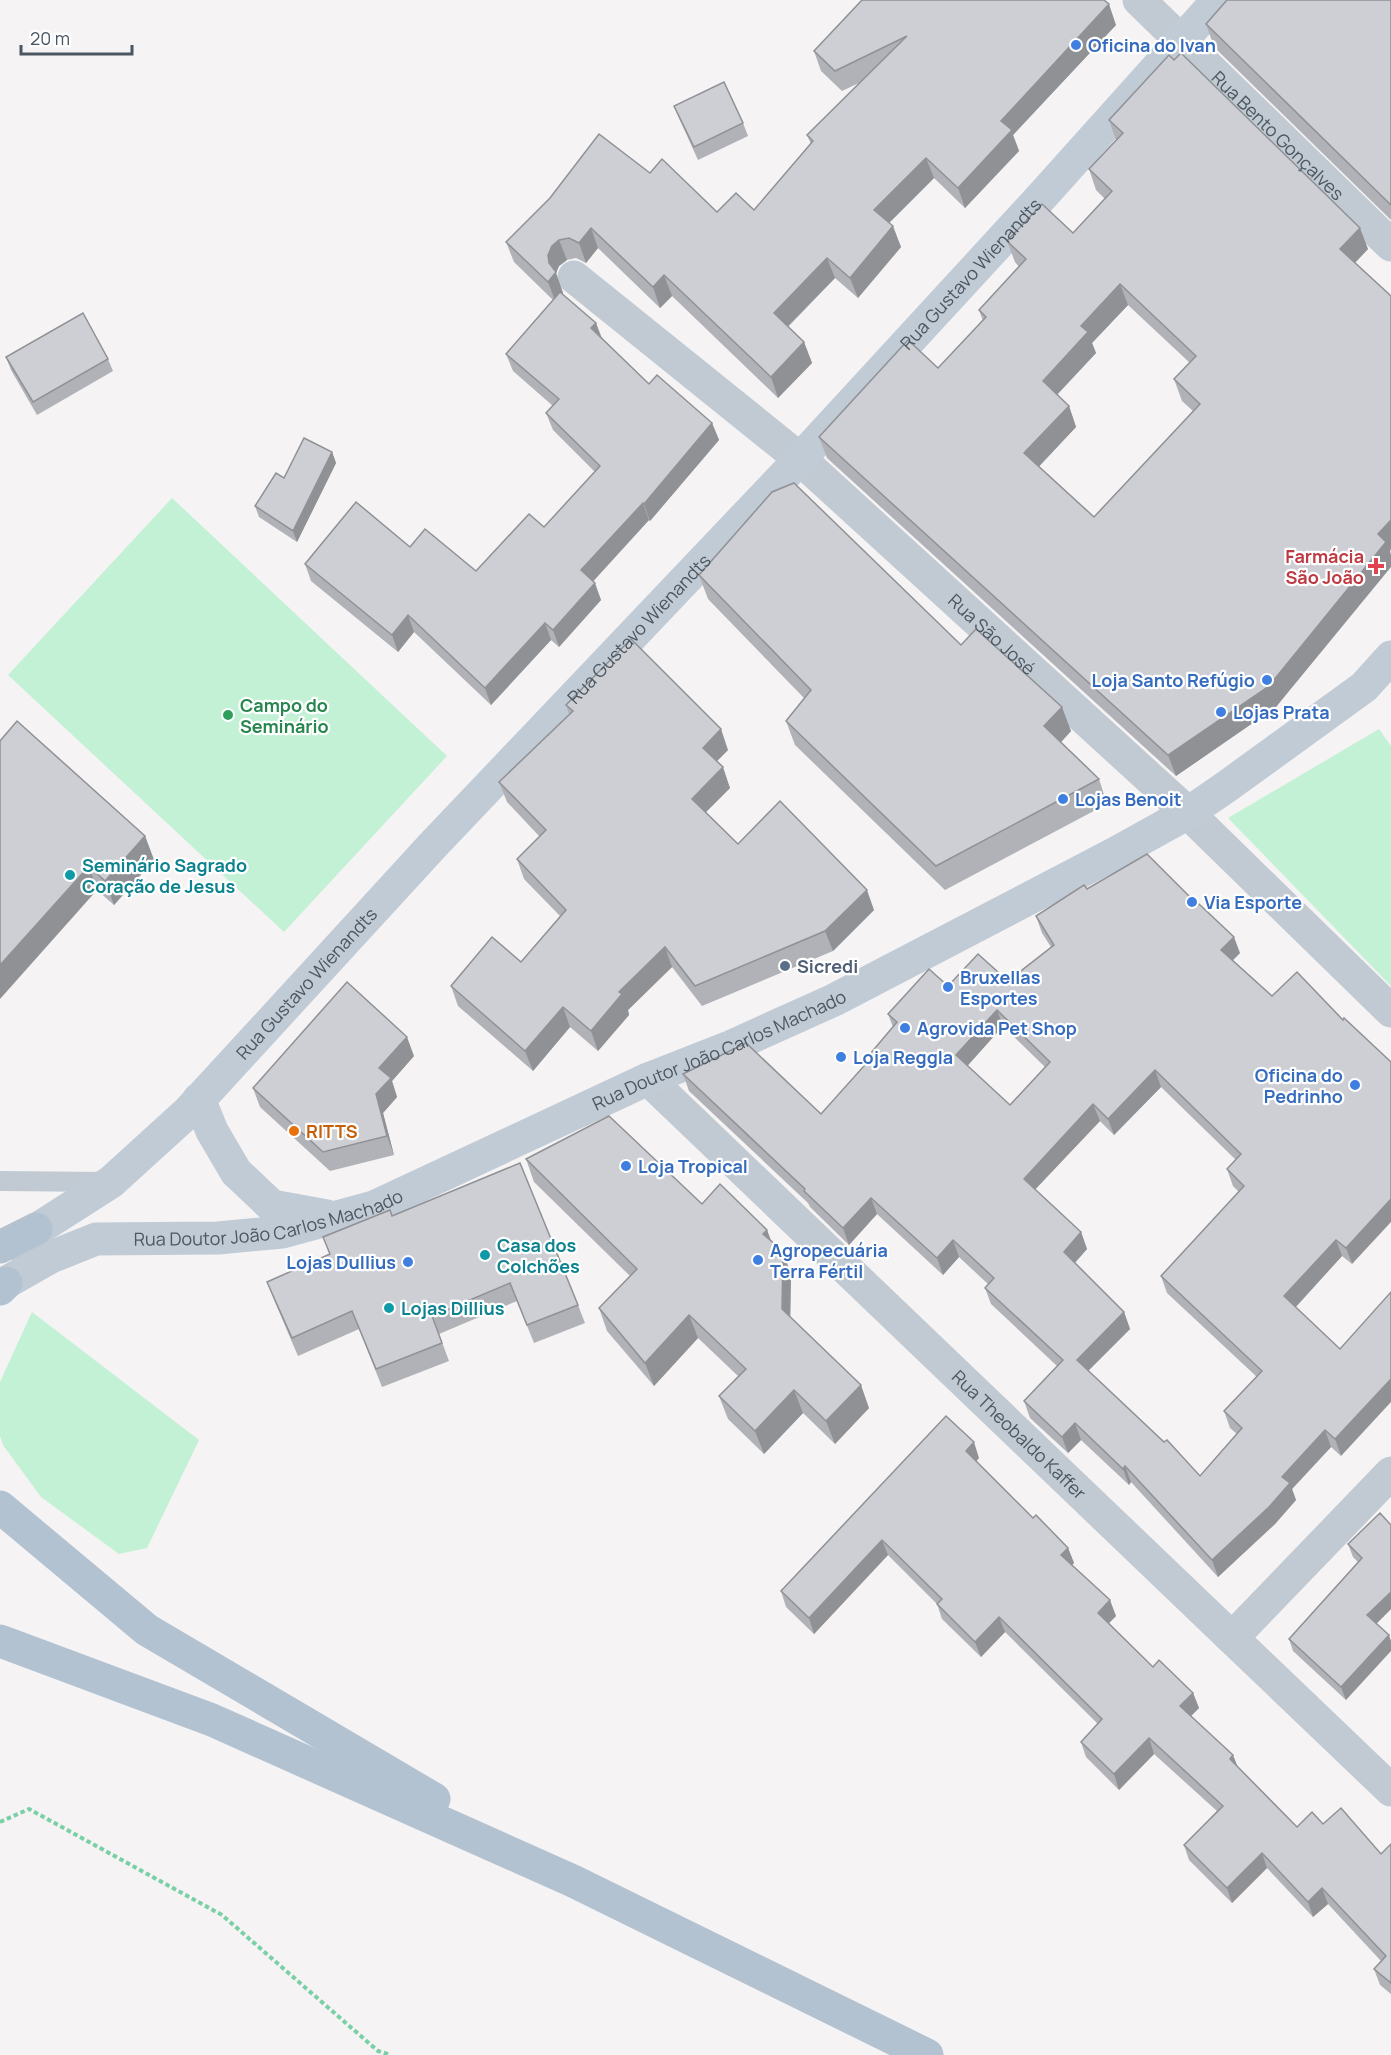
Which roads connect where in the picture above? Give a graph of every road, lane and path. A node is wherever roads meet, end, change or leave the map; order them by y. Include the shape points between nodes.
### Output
1 (1138, 0) edge
2 (1218, 0) edge
3 (1181, 42) junction
4 (1391, 245) edge
5 (574, 277) dead end
6 (800, 459) junction
7 (1391, 657) edge
8 (1188, 813) junction
9 (1391, 1011) edge
10 (648, 1079) junction
11 (199, 1099) junction
12 (0, 1181) edge
13 (111, 1182) junction
14 (336, 1218) junction
15 (44, 1243) junction
16 (0, 1247) edge
17 (1, 1278) edge
18 (1391, 1473) edge
19 (0, 1492) edge
20 (0, 1507) edge
21 (32, 1534) junction
22 (1232, 1638) junction
23 (0, 1641) edge
24 (1391, 1790) edge
25 (0, 1822) edge
26 (573, 1881) junction
27 (391, 2055) edge
28 (927, 2055) edge

1 - 3 street, Rua Bento Gonçalves
2 - 3 main road, Rua Gustavo Wienandts
3 - 4 street, Rua Bento Gonçalves
3 - 6 main road, Rua Gustavo Wienandts
5 - 6 street, Rua São José
6 - 8 street, Rua São José
6 - 11 main road, Rua Gustavo Wienandts via 433,845
7 - 8 main road, Rua Doutor João Carlos Machado via 1364,687
8 - 9 street, Rua São José
8 - 10 main road, Rua Doutor João Carlos Machado via 834,1000
10 - 14 main road, Rua Doutor João Carlos Machado via 374,1207
10 - 22 street, Rua Theobaldo Kaffer
11 - 13 main road, Rua Gustavo Wienandts
11 - 14 main road via 236,1172 272,1206
12 - 13 lane
13 - 15 main road, Rua Gustavo Wienandts
14 - 15 main road, Rua Doutor João Carlos Machado via 282,1232 228,1237
15 - 16 main road
15 - 17 main road
18 - 22 street
19 - 21 main road
20 - 21 main road
21 - 26 main road via 147,1630
22 - 24 street, Rua Theobaldo Kaffer
23 - 26 main road via 212,1720
25 - 27 path via 29,1809 222,1915 378,2051
26 - 28 main road

